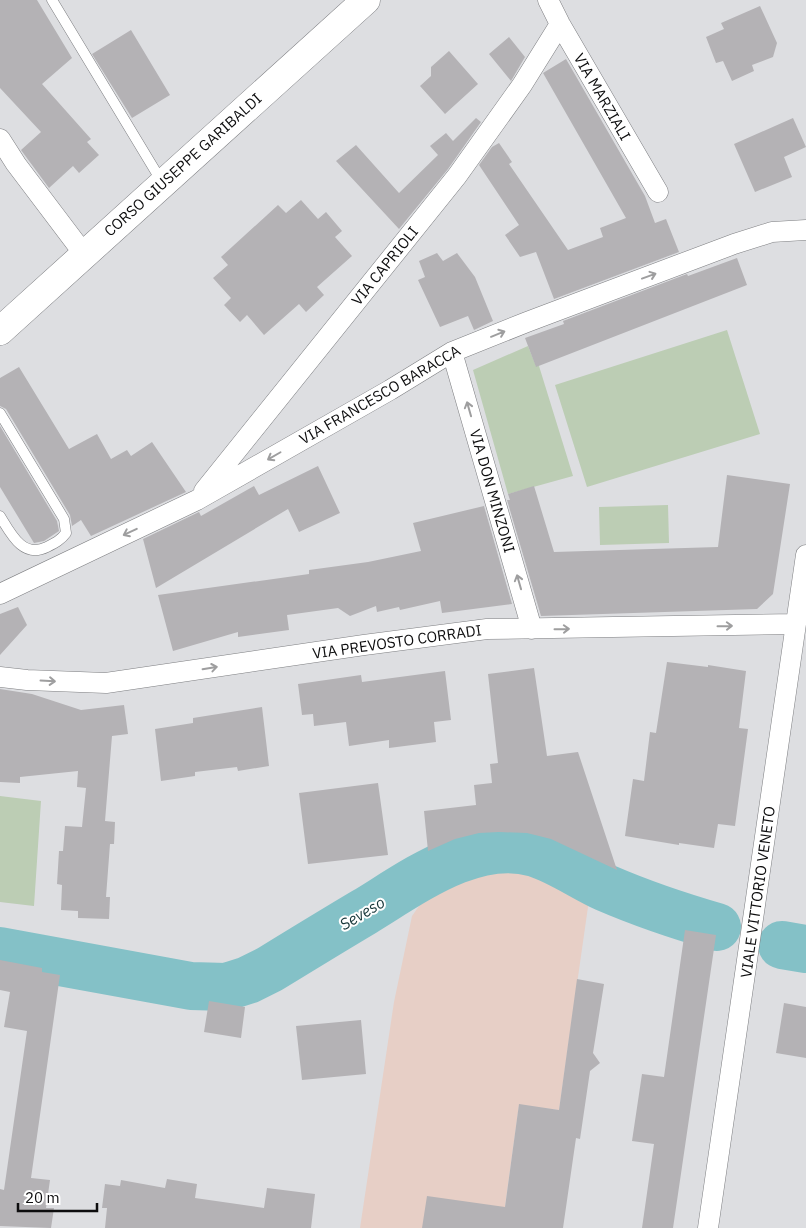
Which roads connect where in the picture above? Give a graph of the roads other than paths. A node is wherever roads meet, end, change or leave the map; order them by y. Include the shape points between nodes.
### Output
1 (52, 0) edge
2 (366, 0) edge
3 (548, 0) edge
4 (560, 24) junction
5 (0, 139) edge
6 (162, 183) junction
7 (658, 192) dead end
8 (806, 230) edge
9 (84, 254) junction
10 (0, 331) edge
11 (452, 352) junction
12 (0, 413) edge
13 (197, 500) junction
14 (0, 516) edge
15 (806, 555) edge
16 (803, 593) edge
17 (0, 594) edge
18 (796, 624) junction
19 (532, 629) junction
20 (0, 677) edge
21 (708, 1228) edge

1 - 6 lane
2 - 6 main road, CORSO GIUSEPPE GARIBALDI
3 - 4 street, VIA MARZIALI
4 - 7 street, VIA MARZIALI
4 - 13 street, VIA CAPRIOLI via 522,85 457,176
5 - 9 street
6 - 9 main road, CORSO GIUSEPPE GARIBALDI
11 -> 8 street, VIA FRANCESCO BARACCA via 734,244 772,232
9 - 10 main road, CORSO GIUSEPPE GARIBALDI
11 -> 13 street, VIA FRANCESCO BARACCA
19 -> 11 street, VIA DON MINZONI
12 - 14 lane via 64,519 66,533 63,538 34,551 24,548 14,539
13 -> 17 street, VIA FRANCESCO BARACCA
15 - 16 street, VIALE VITTORIO VENETO
16 - 18 street, VIALE VITTORIO VENETO
19 -> 18 street, VIA PREVOSTO CORRADI
18 - 21 street, VIALE VITTORIO VENETO
20 -> 19 street, VIA PREVOSTO CORRADI via 106,683 487,629

